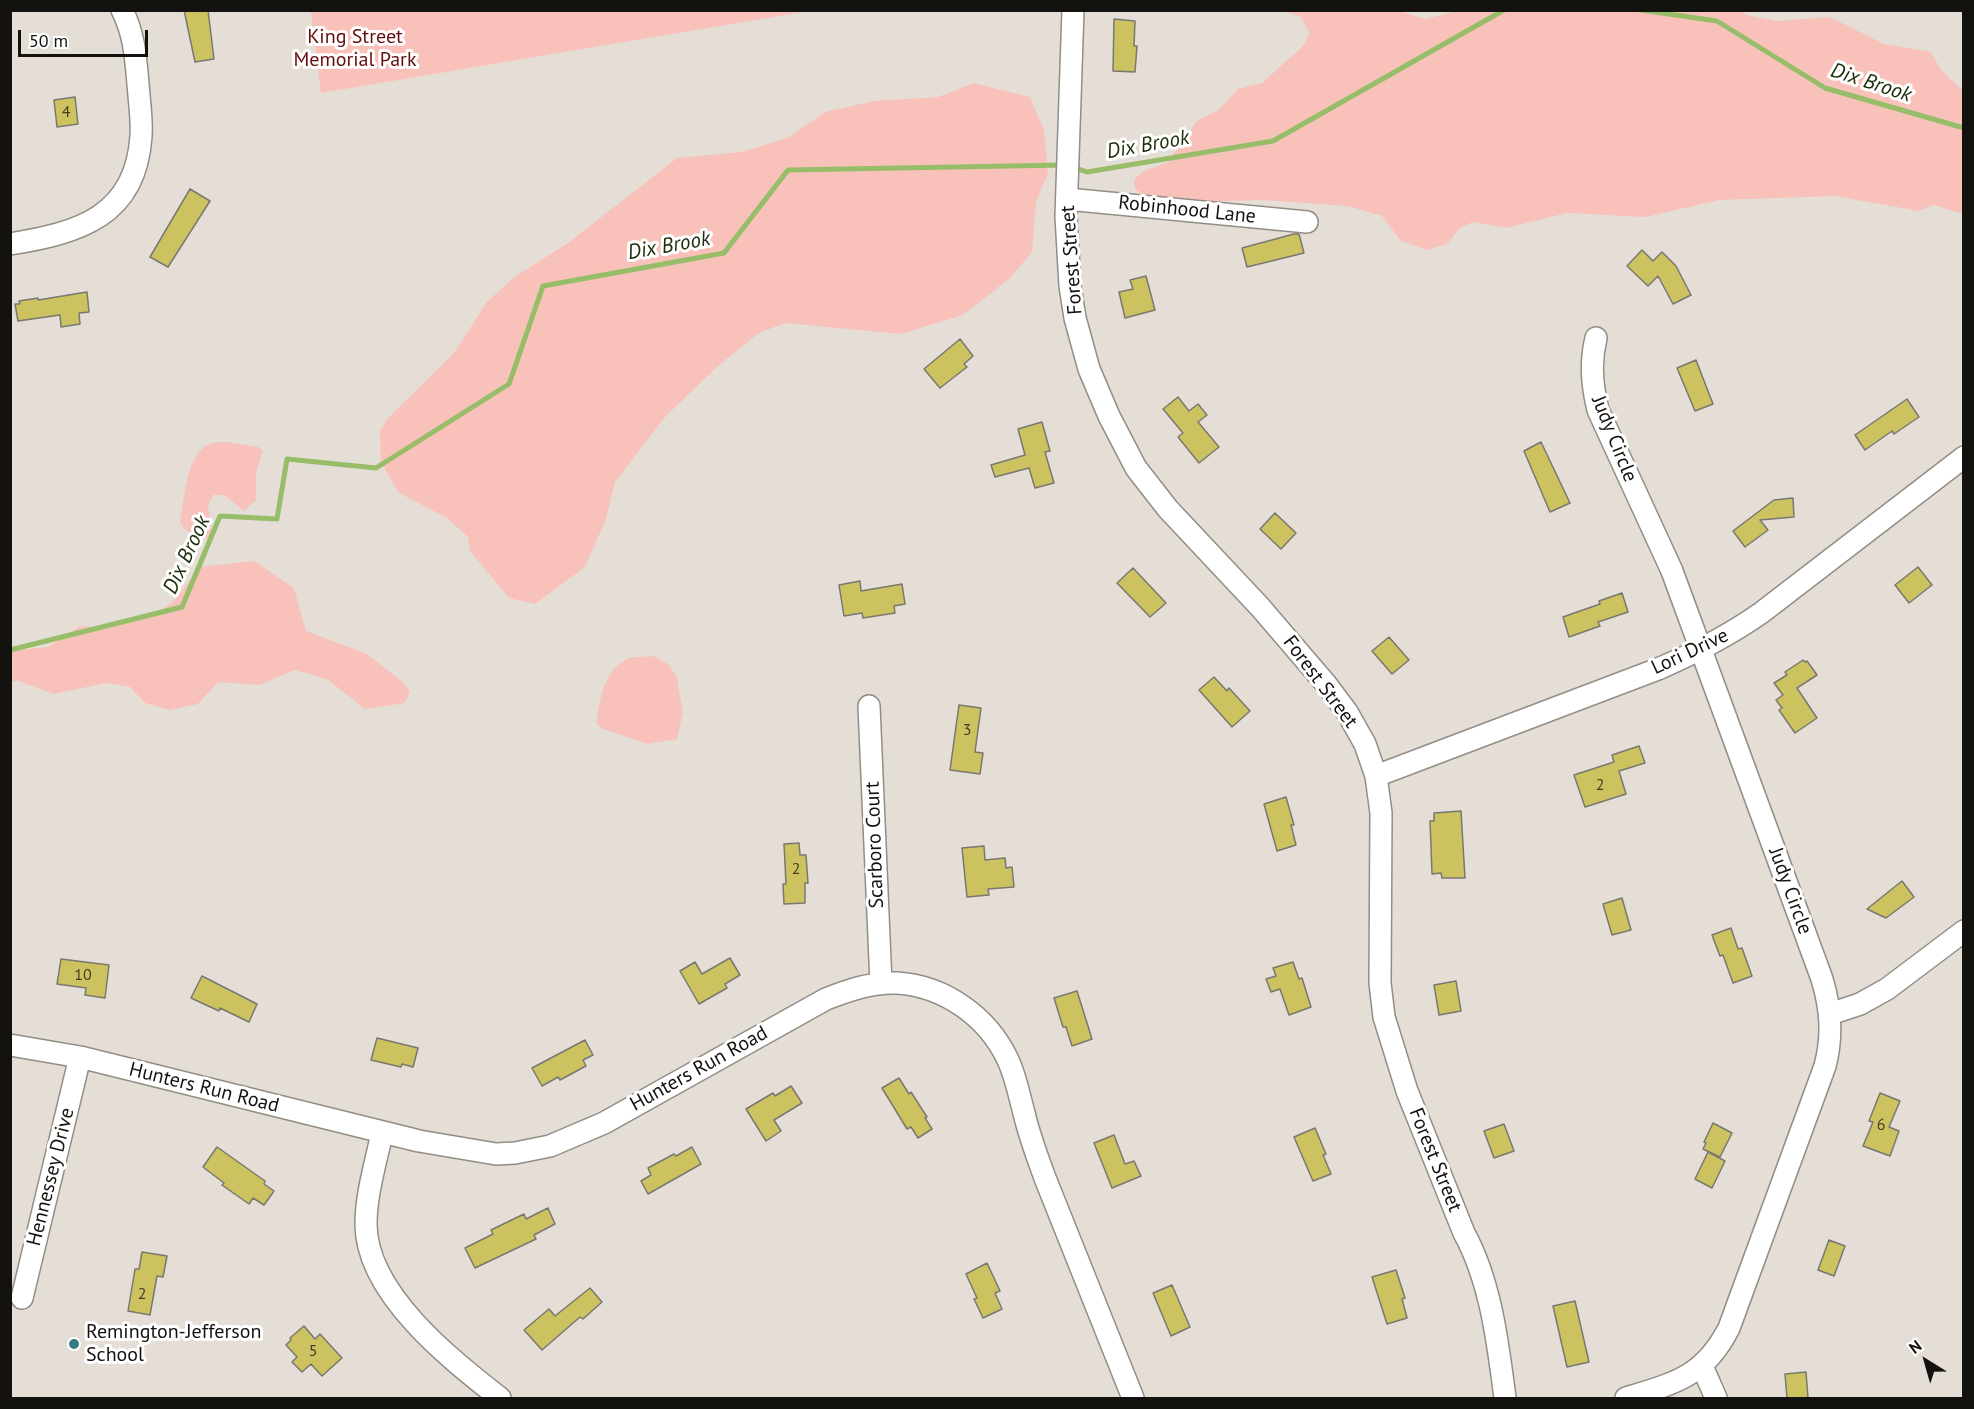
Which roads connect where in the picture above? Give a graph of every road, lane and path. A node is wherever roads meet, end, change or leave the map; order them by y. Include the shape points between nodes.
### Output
1 (122, 10) edge
2 (1073, 10) edge
3 (1067, 190) junction
4 (1307, 222) dead end
5 (10, 244) edge
6 (1596, 338) dead end
7 (1964, 457) edge
8 (1702, 650) junction
9 (869, 706) dead end
10 (1376, 776) junction
11 (1964, 932) edge
12 (880, 984) junction
13 (1830, 1014) junction
14 (10, 1045) edge
15 (80, 1057) junction
16 (382, 1133) junction
17 (22, 1298) dead end
18 (1702, 1366) junction
19 (500, 1398) edge
20 (1132, 1398) edge
21 (1504, 1398) edge
22 (1626, 1398) edge
23 (1716, 1398) edge

1 - 5 street via 135,47 141,135 128,185 104,213 88,224 53,237
2 - 3 street, Forest Street
3 - 4 street, Robinhood Lane
3 - 10 street, Forest Street via 1075,318 1089,369 1108,416 1137,468 1168,509 1260,607 1340,702 1365,744
6 - 8 street, Judy Circle via 1591,369 1598,410 1664,550
7 - 8 street, Lori Drive via 1761,613
8 - 10 street, Lori Drive
8 - 13 street, Judy Circle via 1822,979
9 - 12 street, Scarboro Court
10 - 21 street, Forest Street via 1381,813 1380,983 1384,1017 1407,1091 1471,1246 1485,1290 1498,1338
11 - 13 street via 1887,989
12 - 16 street, Hunters Run Road via 818,1003 604,1123 550,1146 496,1154
12 - 20 street, Hunters Run Road via 916,986 946,996 973,1014 1002,1048 1015,1078 1044,1178
13 - 18 street, Judy Circle via 1831,1040 1825,1066 1729,1328
14 - 15 street, Hunters Run Road
15 - 16 street, Hunters Run Road
15 - 17 street, Hennessey Drive
16 - 19 street via 366,1225 374,1264 383,1284 407,1313 448,1355
18 - 22 street, Judy Circle via 1678,1381
18 - 23 street

